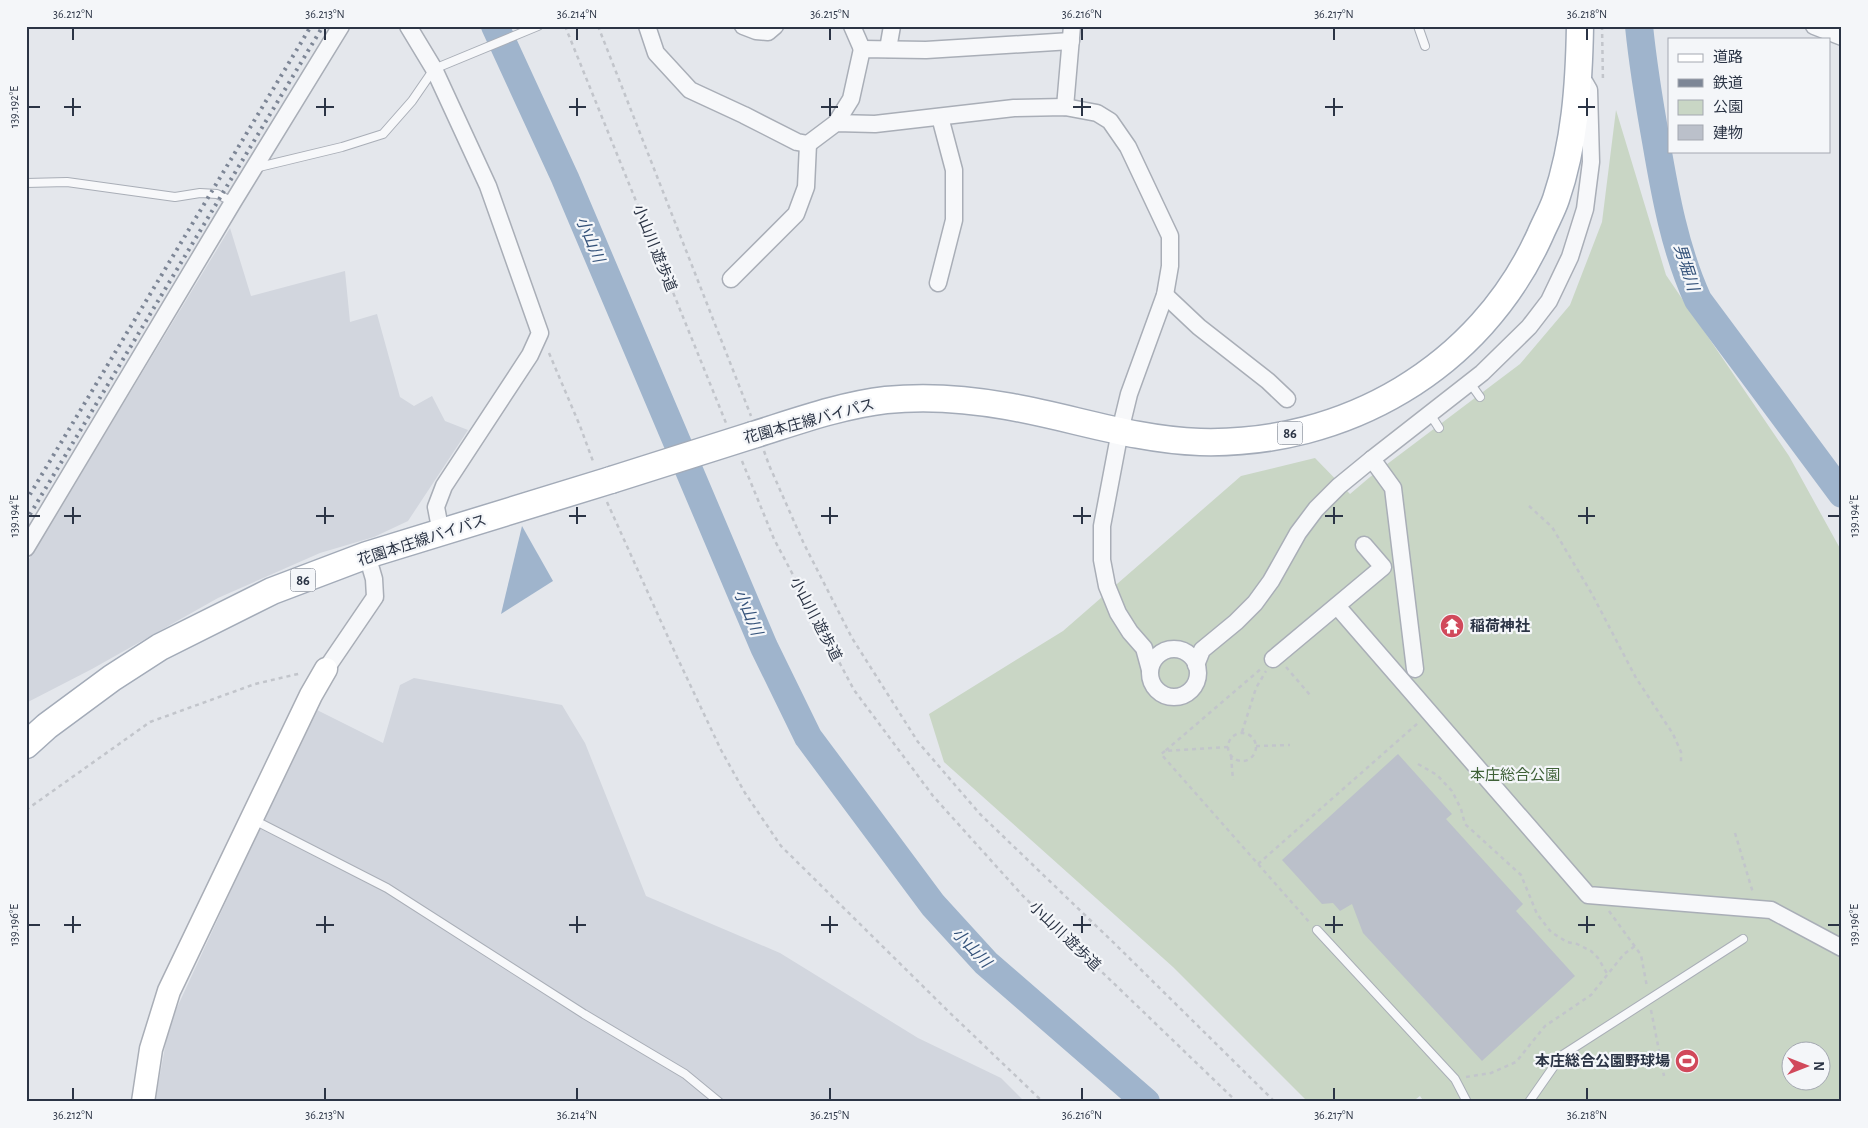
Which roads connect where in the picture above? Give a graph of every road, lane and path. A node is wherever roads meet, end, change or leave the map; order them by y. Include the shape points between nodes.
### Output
1 (341, 26) edge
2 (408, 26) edge
3 (538, 26) edge
4 (565, 26) edge
5 (598, 26) edge
6 (647, 26) edge
7 (743, 26) edge
8 (775, 26) edge
9 (852, 26) edge
10 (892, 26) edge
11 (1418, 26) edge
12 (1580, 26) edge
13 (1814, 26) edge
14 (1071, 34) edge
15 (1842, 37) edge
16 (1425, 46) dead end
17 (862, 49) junction
18 (888, 49) junction
19 (438, 67) junction
20 (1578, 80) junction
21 (1065, 108) junction
22 (940, 117) junction
23 (836, 123) junction
24 (808, 144) junction
25 (254, 168) junction
26 (26, 183) edge
27 (233, 202) junction
28 (732, 279) dead end
29 (938, 283) dead end
30 (1165, 294) junction
31 (540, 333) junction
32 (1470, 383) junction
33 (1480, 397) dead end
34 (1287, 399) dead end
35 (1120, 431) junction
36 (745, 438) junction
37 (1372, 459) junction
38 (606, 482) junction
39 (1529, 506) dead end
40 (441, 533) junction
41 (1364, 545) dead end
42 (26, 548) edge
43 (367, 555) junction
44 (1337, 606) junction
45 (1144, 648) junction
46 (1164, 651) junction
47 (1195, 656) junction
48 (1275, 658) junction
49 (1415, 669) dead end
50 (326, 670) junction
51 (1150, 670) junction
52 (1310, 695) dead end
53 (1430, 713) junction
54 (1242, 732) junction
55 (26, 745) edge
56 (1290, 745) dead end
57 (1256, 746) junction
58 (1228, 747) junction
59 (1165, 751) junction
60 (1231, 756) junction
61 (1418, 764) dead end
62 (1681, 765) dead end
63 (1232, 780) dead end
64 (26, 810) edge
65 (252, 819) junction
66 (1735, 833) dead end
67 (1258, 864) junction
68 (1597, 896) junction
69 (1757, 909) junction
70 (1317, 930) joint
71 (1744, 938) dead end
72 (1635, 946) junction
73 (1842, 948) edge
74 (1608, 975) junction
75 (1648, 992) dead end
76 (1650, 1002) dead end
77 (1664, 1076) dead end
78 (1455, 1079) junction
79 (143, 1102) edge
80 (719, 1102) edge
81 (1043, 1102) edge
82 (1237, 1102) edge
83 (1275, 1102) edge
84 (1467, 1102) edge
85 (1529, 1102) edge

1 - 25 street
2 - 19 street
3 - 19 lane
4 - 36 path, 小山川 遊歩道
5 - 36 path
6 - 24 street via 656,54 690,90 797,142
7 - 8 street via 768,32
9 - 17 street
10 - 18 street
11 - 16 lane
12 - 20 main road, 花園本庄線バイパス / 86
13 - 15 street
14 - 18 street via 926,50
14 - 21 street
17 - 18 street
17 - 23 street via 851,99
19 - 25 lane via 383,134
19 - 31 street via 488,186
20 - 32 street via 1589,90 1590,162 1585,209 1570,257 1549,301 1529,327
20 - 35 main road, 花園本庄線バイパス / 86 via 1568,156 1555,202 1528,261 1498,305 1457,349 1419,380 1362,412 1306,430 1252,440 1199,442
21 - 22 street via 1014,108
21 - 30 street via 1096,112 1110,121 1128,147 1170,236 1170,266
22 - 23 street via 875,124
22 - 29 street via 954,170 954,220
23 - 24 street
24 - 28 street via 806,187 796,214
25 - 27 street
26 - 27 lane via 67,182 175,197 216,194
27 - 42 street
30 - 34 street
30 - 35 street via 1129,394
31 - 38 path
31 - 40 street via 530,355 444,486 436,507
32 - 33 lane
32 - 37 street via 1434,421
35 - 36 main road, 花園本庄線バイパス / 86 via 1006,406 938,399 885,400 842,409
35 - 45 street via 1102,526 1102,560 1107,586 1118,613
36 - 38 main road, 花園本庄線バイパス / 86, bridge
36 - 82 path, 小山川 遊歩道 via 774,539 854,690 933,796 1023,896
36 - 83 path via 769,465 804,544 852,638 918,742 980,814
37 - 47 street via 1316,509 1254,603
37 - 49 street via 1393,488
38 - 40 main road, 花園本庄線バイパス / 86
38 - 81 path via 622,536 721,750 745,793 782,846
39 - 62 path via 1552,527 1592,594 1636,678 1673,734 1681,752
40 - 43 main road, 花園本庄線バイパス / 86
41 - 44 street via 1383,567
43 - 50 street via 375,597
43 - 55 main road, 花園本庄線バイパス / 86 via 272,591 160,647 112,678
44 - 48 street
44 - 53 street
45 - 46 street
45 - 51 street
46 - 47 street via 1180,650
46 - 51 street via 1157,656
47 - 51 street via 1196,680 1193,687 1174,697 1159,692 1150,678
48 - 52 path
48 - 54 path via 1256,688
48 - 59 path
50 - 64 path via 255,684 150,722
50 - 65 street
53 - 67 path
53 - 68 street via 1588,895
54 - 57 path via 1251,735
54 - 58 path via 1230,738
56 - 57 path
57 - 60 path via 1255,753 1248,759 1239,761
58 - 59 path
58 - 60 path
59 - 67 path via 1161,754
60 - 63 path
61 - 74 path via 1437,774 1452,790 1465,824 1521,875 1537,914 1552,932 1590,951
65 - 79 street via 169,991 152,1049
65 - 80 lane via 387,888 584,1014 685,1074
66 - 69 path
67 - 70 path
68 - 69 street
68 - 72 path
69 - 73 street via 1771,910
70 - 78 lane
71 - 85 lane via 1561,1056
72 - 74 path via 1624,954
72 - 75 path via 1641,955
74 - 78 path via 1591,995 1545,1026 1516,1062 1491,1074
76 - 77 path
78 - 84 lane

